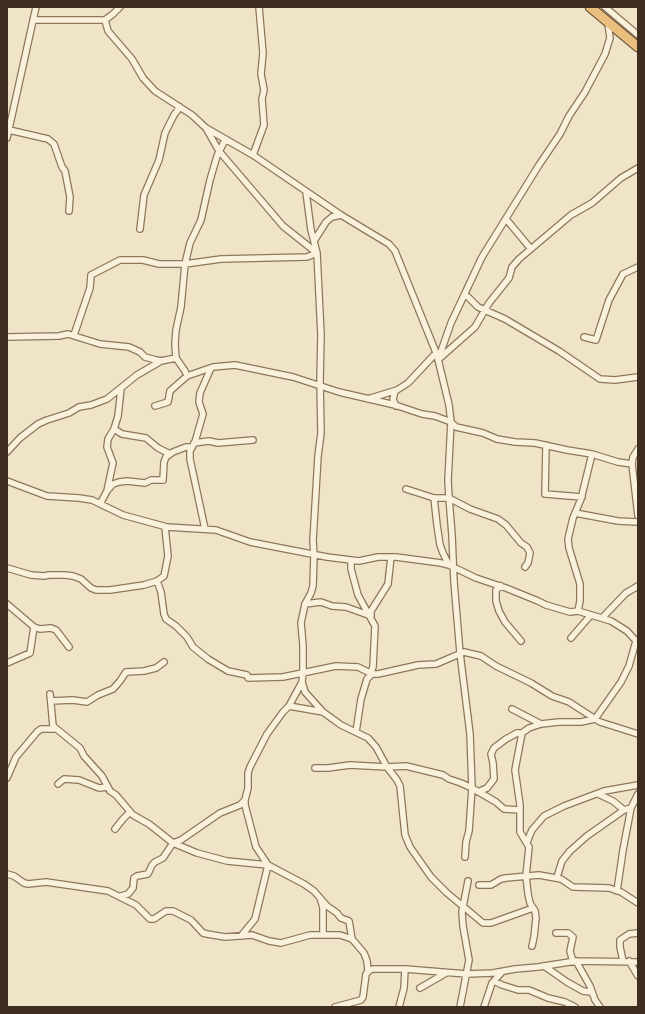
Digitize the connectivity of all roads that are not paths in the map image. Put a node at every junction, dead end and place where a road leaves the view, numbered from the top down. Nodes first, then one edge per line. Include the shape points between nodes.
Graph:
1 (36, 7) edge
2 (120, 7) edge
3 (259, 7) edge
4 (605, 7) edge
5 (595, 8) edge
6 (33, 20) junction
7 (105, 20) junction
8 (607, 21) junction
9 (638, 35) edge
10 (638, 47) edge
11 (180, 107) junction
12 (206, 128) junction
13 (9, 130) junction
14 (7, 138) edge
15 (225, 140) junction
16 (219, 151) junction
17 (253, 155) junction
18 (638, 168) edge
19 (306, 192) junction
20 (69, 211) dead end
21 (341, 215) junction
22 (506, 219) junction
23 (140, 229) dead end
24 (314, 241) junction
25 (531, 249) junction
26 (317, 253) junction
27 (185, 264) junction
28 (638, 267) edge
29 (465, 294) junction
30 (484, 310) junction
31 (74, 336) junction
32 (584, 336) dead end
33 (7, 337) edge
34 (436, 353) junction
35 (176, 358) junction
36 (438, 360) junction
37 (161, 361) junction
38 (211, 368) junction
39 (187, 376) junction
40 (638, 377) edge
41 (320, 386) junction
42 (121, 389) junction
43 (395, 391) junction
44 (367, 399) junction
45 (155, 406) dead end
46 (396, 406) junction
47 (451, 422) junction
48 (114, 429) junction
49 (253, 440) dead end
50 (193, 445) junction
51 (546, 445) junction
52 (638, 449) edge
53 (7, 452) edge
54 (170, 454) junction
55 (592, 454) junction
56 (632, 464) junction
57 (7, 481) edge
58 (406, 488) dead end
59 (107, 491) junction
60 (582, 497) junction
61 (434, 498) junction
62 (449, 498) junction
63 (100, 504) junction
64 (575, 513) junction
65 (638, 516) edge
66 (638, 522) edge
67 (166, 527) junction
68 (205, 529) junction
69 (314, 554) junction
70 (391, 557) junction
71 (351, 560) junction
72 (452, 566) junction
73 (525, 567) dead end
74 (7, 568) edge
75 (157, 581) junction
76 (501, 586) junction
77 (638, 586) edge
78 (7, 604) edge
79 (305, 604) junction
80 (578, 611) junction
81 (371, 616) junction
82 (590, 616) junction
83 (602, 618) junction
84 (34, 627) junction
85 (571, 638) dead end
86 (520, 641) dead end
87 (637, 642) edge
88 (70, 647) dead end
89 (460, 653) junction
90 (164, 662) dead end
91 (7, 663) edge
92 (303, 673) junction
93 (371, 673) junction
94 (302, 682) junction
95 (290, 706) junction
96 (512, 710) dead end
97 (323, 712) junction
98 (595, 719) junction
99 (541, 724) junction
100 (55, 729) junction
101 (356, 732) junction
102 (522, 733) junction
103 (638, 734) edge
104 (387, 766) junction
105 (315, 768) dead end
106 (7, 778) edge
107 (58, 784) dead end
108 (638, 785) edge
109 (108, 787) junction
110 (472, 788) junction
111 (478, 792) junction
112 (598, 794) junction
113 (638, 794) edge
114 (245, 800) junction
115 (631, 808) junction
116 (520, 810) junction
117 (624, 810) junction
118 (130, 812) junction
119 (115, 829) dead end
120 (173, 843) junction
121 (527, 843) junction
122 (466, 857) dead end
123 (268, 865) junction
124 (7, 869) edge
125 (7, 874) edge
126 (14, 876) junction
127 (526, 876) junction
128 (557, 877) junction
129 (468, 881) dead end
130 (479, 885) dead end
131 (617, 891) junction
132 (120, 896) junction
133 (321, 900) junction
134 (638, 903) edge
135 (462, 907) junction
136 (533, 908) junction
137 (556, 933) dead end
138 (638, 933) edge
139 (322, 934) junction
140 (241, 936) junction
141 (352, 939) junction
142 (532, 946) dead end
143 (626, 961) junction
144 (574, 962) junction
145 (638, 962) edge
146 (544, 966) junction
147 (405, 969) junction
148 (368, 971) junction
149 (502, 972) junction
150 (446, 973) junction
151 (467, 974) junction
152 (638, 976) edge
153 (494, 981) junction
154 (420, 988) dead end
155 (591, 992) junction
156 (335, 1007) edge
157 (399, 1007) edge
158 (460, 1007) edge
159 (484, 1007) edge
160 (575, 1007) edge
161 (600, 1007) edge

1 - 6 street
2 - 7 street
3 - 17 street via 263,53 261,74 264,90 264,125
4 - 9 street
5 - 8 highway
6 - 7 street
6 - 13 street
7 - 11 street via 108,31 132,59 143,78 156,91
8 - 10 highway
8 - 22 street via 610,38 605,54 560,134
11 - 12 street
11 - 23 street via 165,133 144,196
12 - 15 street
12 - 16 street
13 - 14 street
13 - 20 street via 48,139 54,144 65,171 70,197
15 - 16 street
15 - 17 street
16 - 26 street via 283,226
16 - 27 street via 201,220 190,243
17 - 19 street
18 - 25 street via 621,178 592,203 571,215
19 - 21 street
19 - 24 street
21 - 24 street via 326,222
21 - 34 street via 392,247
22 - 25 street
22 - 29 street via 482,257
24 - 26 street
25 - 30 street via 515,263 509,278
26 - 27 street via 307,257 221,259
26 - 41 street via 321,335
27 - 31 street via 120,260 91,275 90,288
27 - 35 street via 175,336
28 - 32 street via 623,274 609,300 596,340
29 - 30 street
29 - 36 street
30 - 36 street via 469,333
30 - 40 street via 505,319 559,351 600,379
31 - 33 street via 68,334
31 - 37 street via 100,344 129,347 146,357
34 - 36 street
34 - 43 street via 408,383
35 - 37 street
35 - 39 street
36 - 47 street
37 - 42 street via 137,375
38 - 39 street
38 - 41 street via 235,365 293,377
38 - 50 street via 200,393 199,402 203,414
39 - 45 street via 170,391 168,402
41 - 44 street
41 - 69 street via 321,433
42 - 48 street
42 - 53 street via 107,399 79,407 38,424
43 - 44 street
43 - 46 street via 393,399
44 - 46 street
46 - 47 street
47 - 51 street via 456,427 484,433 497,439
47 - 62 street
48 - 54 street via 122,434 146,438
48 - 59 street via 107,446 113,463
49 - 50 street via 218,443 209,441
50 - 54 street
50 - 68 street via 190,459
51 - 55 street
51 - 60 street via 545,494
52 - 56 street
54 - 59 street via 164,462 163,480 145,483 119,482
55 - 56 street
55 - 60 street
56 - 65 street
57 - 63 street via 47,496 79,498
58 - 61 street
59 - 63 street
60 - 64 street
61 - 62 street
61 - 72 street via 440,545
62 - 72 street
62 - 73 street via 506,525 530,553
63 - 67 street via 123,515
64 - 66 street
64 - 80 street via 568,539 580,584
67 - 68 street
67 - 75 street via 168,556 164,576
68 - 69 street via 224,532 250,542
69 - 71 street
69 - 79 street via 313,586
70 - 71 street
70 - 72 street
70 - 81 street via 388,584 371,611
71 - 81 street via 358,595
72 - 76 street via 476,578
72 - 89 street
74 - 75 street via 31,575 73,576 91,588 102,590 134,587
75 - 92 street via 164,618 214,664 228,671 247,675 248,678 271,678
76 - 80 street via 546,605 570,612
76 - 86 street via 496,590 499,611
77 - 83 street via 626,593
78 - 84 street
79 - 81 street via 321,602 332,606 346,606
79 - 92 street via 301,623
80 - 82 street
81 - 93 street via 375,626
82 - 83 street
82 - 85 street
83 - 87 street via 627,631
84 - 88 street via 56,630
84 - 91 street via 30,653
87 - 98 street via 621,682
89 - 93 street via 436,664
89 - 98 street via 481,656 552,696 569,702
89 - 110 street via 470,734
90 - 100 street via 156,668 126,672 113,689 87,702 50,697 52,724
92 - 93 street via 336,666 358,667
92 - 94 street
93 - 101 street via 361,699
94 - 95 street
94 - 97 street via 305,692
95 - 97 street
95 - 114 street via 267,734 250,767
96 - 99 street
97 - 101 street
98 - 99 street
98 - 103 street
99 - 102 street
100 - 106 street via 41,729 37,732 16,757
100 - 109 street via 80,748
101 - 104 street via 368,738
102 - 111 street via 512,735 494,748 491,754 494,779 487,788
102 - 116 street via 515,766
104 - 105 street via 350,765
104 - 110 street via 406,766 443,775
104 - 135 street via 400,786 405,835 410,847 431,877
107 - 109 street via 64,779 79,780 99,788
108 - 112 street
109 - 118 street
110 - 111 street
110 - 122 street
111 - 116 street via 504,809
112 - 117 street
112 - 121 street via 544,816 532,830
113 - 115 street
114 - 120 street
114 - 123 street via 256,847
115 - 117 street
115 - 131 street
116 - 121 street via 520,832
117 - 128 street via 587,836 564,857
118 - 119 street
118 - 120 street
120 - 123 street via 227,861
120 - 132 street via 163,858 152,865 149,873 134,878 133,888 128,894
121 - 127 street
123 - 133 street via 304,884
123 - 140 street via 255,919
124 - 126 street
125 - 126 street
126 - 132 street via 28,884 46,882 99,889
127 - 128 street
127 - 130 street via 501,879 491,885
127 - 136 street
128 - 131 street via 573,887 602,887
129 - 135 street
131 - 134 street
132 - 140 street via 136,905 150,919 170,911 191,920 204,933 225,937
133 - 139 street
133 - 141 street via 341,918 349,921
135 - 136 street via 487,924
135 - 151 street via 469,960
136 - 142 street via 536,924
137 - 144 street via 568,933 573,937 570,951
138 - 143 street via 629,934 620,940
139 - 140 street via 281,943 256,935
139 - 141 street
141 - 148 street via 364,953
143 - 144 street
143 - 145 street
143 - 152 street
144 - 146 street
144 - 155 street via 590,986
146 - 149 street
146 - 155 street via 583,991
147 - 148 street via 384,968
147 - 150 street
147 - 157 street
148 - 156 street via 363,997
149 - 151 street
149 - 153 street
150 - 151 street
150 - 154 street
151 - 158 street
153 - 159 street
153 - 160 street via 518,990 529,990
155 - 161 street

